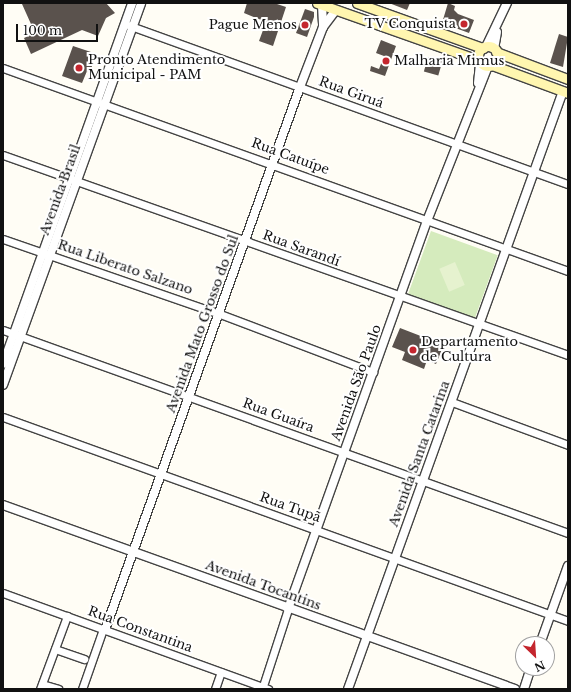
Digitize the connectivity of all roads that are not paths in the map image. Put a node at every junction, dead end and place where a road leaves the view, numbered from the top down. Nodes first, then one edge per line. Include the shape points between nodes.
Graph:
1 (132, 3) edge
2 (141, 3) edge
3 (357, 3) edge
4 (507, 3) edge
5 (320, 4) edge
6 (336, 10) junction
7 (129, 25) junction
8 (323, 27) junction
9 (490, 49) junction
10 (485, 64) junction
11 (3, 68) edge
12 (568, 78) edge
13 (300, 87) junction
14 (566, 92) edge
15 (101, 102) junction
16 (457, 143) junction
17 (3, 155) edge
18 (274, 163) junction
19 (534, 172) junction
20 (73, 180) junction
21 (568, 184) edge
22 (427, 221) junction
23 (3, 239) edge
24 (245, 242) junction
25 (507, 250) junction
26 (47, 254) junction
27 (568, 271) edge
28 (400, 297) junction
29 (220, 314) junction
30 (479, 325) junction
31 (3, 330) edge
32 (18, 335) junction
33 (568, 355) edge
34 (3, 364) edge
35 (373, 372) junction
36 (3, 385) edge
37 (190, 397) junction
38 (452, 402) junction
39 (3, 417) edge
40 (568, 445) edge
41 (344, 453) junction
42 (162, 474) junction
43 (423, 481) junction
44 (3, 505) edge
45 (316, 530) junction
46 (568, 533) edge
47 (135, 552) junction
48 (395, 558) junction
49 (568, 566) edge
50 (3, 593) edge
51 (288, 609) junction
52 (550, 614) junction
53 (67, 616) junction
54 (568, 621) edge
55 (104, 630) junction
56 (366, 636) junction
57 (543, 636) edge
58 (55, 650) junction
59 (84, 659) dead end
60 (221, 672) junction
61 (528, 676) edge
62 (41, 686) edge
63 (265, 688) edge
64 (58, 689) edge
65 (82, 689) edge
66 (215, 689) edge
67 (348, 689) edge
68 (515, 689) edge
69 (524, 689) edge

1 - 7 street, Avenida Brasil
2 - 7 street, Avenida Brasil
3 - 9 main road
4 - 9 street
5 - 6 main road
5 - 8 street
6 - 8 street
6 - 10 main road
7 - 13 street, Rua Giruá
7 - 15 street, Avenida Brasil
8 - 13 street, Avenida Mato Grosso do Sul
9 - 10 main road via 478,54
9 - 10 main road via 497,59
9 - 12 main road
10 - 14 main road
10 - 16 street, Avenida São Paulo
11 - 15 street, Rua Catuípe
13 - 16 street, Rua Giruá
13 - 18 street, Avenida Mato Grosso do Sul
14 - 19 street, Avenida Santa Catarina
15 - 18 street, Rua Catuípe
15 - 20 street, Avenida Brasil
16 - 19 street, Rua Giruá
16 - 22 street, Avenida São Paulo
17 - 20 street, Rua Sarandí
18 - 22 street, Rua Catuípe
18 - 24 street, Avenida Mato Grosso do Sul
19 - 21 street, Rua Giruá
19 - 25 street, Avenida Santa Catarina
20 - 24 street, Rua Sarandí
20 - 26 street, Avenida Brasil
22 - 25 street, Rua Catuípe
22 - 28 street, Avenida São Paulo
23 - 26 street, Rua Liberato Salzano
24 - 28 street, Rua Sarandí
24 - 29 street, Avenida Mato Grosso do Sul
25 - 27 street, Rua Catuípe
25 - 30 street, Avenida Santa Catarina
26 - 29 street, Rua Liberato Salzano
26 - 32 street, Avenida Brasil
28 - 30 street, Rua Sarandí
28 - 35 street, Avenida São Paulo
29 - 35 street, Rua Liberato Salzano
29 - 37 street, Avenida Mato Grosso do Sul
30 - 33 street, Rua Sarandí
30 - 38 street, Avenida Santa Catarina
31 - 32 street, Rua Guaíra
32 - 34 street, Avenida Brasil
32 - 36 street, Avenida Brasil
32 - 37 street, Rua Guaíra
35 - 41 street, Avenida São Paulo
37 - 41 street, Rua Guaíra
37 - 42 street, Avenida Mato Grosso do Sul
38 - 40 street
38 - 43 street, Avenida Santa Catarina
39 - 42 street, Rua Tupã
41 - 43 street, Rua Guaíra
41 - 45 street, Avenida São Paulo
42 - 45 street, Rua Tupã
42 - 47 street, Avenida Mato Grosso do Sul
43 - 46 street, Rua Guaíra
43 - 48 street, Avenida Santa Catarina
44 - 47 street, Avenida Tocantins
45 - 48 street, Rua Tupã
45 - 51 street, Avenida São Paulo
47 - 51 street, Avenida Tocantins
47 - 55 street, Avenida Mato Grosso do Sul
48 - 52 street, Rua Tupã
48 - 56 street, Avenida Santa Catarina
49 - 52 street
50 - 53 street, Rua Constantina
51 - 56 street, Avenida Tocantins
51 - 63 street, Avenida São Paulo
52 - 54 street, Rua Tupã
52 - 57 street
53 - 55 street, Rua Constantina
53 - 58 street
55 - 60 street, Rua Constantina
55 - 65 street
56 - 67 street, Avenida Santa Catarina
56 - 68 street, Avenida Tocantins
58 - 59 street
58 - 62 street
60 - 63 street, Rua Constantina
60 - 66 street
61 - 69 street
62 - 64 street

